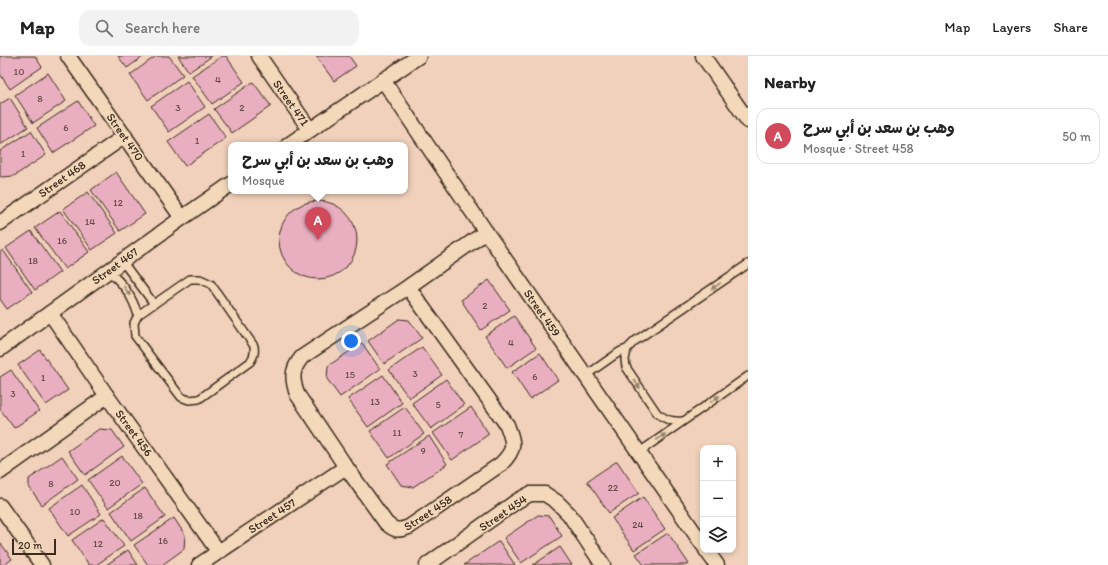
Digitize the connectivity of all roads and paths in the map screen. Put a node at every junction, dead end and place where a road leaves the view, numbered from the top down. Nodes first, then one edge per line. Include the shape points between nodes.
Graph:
1 (68, 56) edge
2 (259, 56) edge
3 (419, 56) edge
4 (703, 56) edge
5 (383, 80) junction
6 (748, 121) edge
7 (310, 130) junction
8 (125, 136) junction
9 (292, 142) edge
10 (228, 186) edge
11 (182, 218) junction
12 (0, 223) edge
13 (486, 232) junction
14 (122, 261) junction
15 (748, 264) edge
16 (108, 271) junction
17 (408, 287) junction
18 (154, 304) junction
19 (50, 313) junction
20 (138, 315) junction
21 (0, 349) edge
22 (627, 349) junction
23 (585, 376) junction
24 (748, 376) edge
25 (107, 396) junction
26 (683, 421) junction
27 (638, 453) junction
28 (346, 467) junction
29 (0, 472) edge
30 (0, 506) edge
31 (700, 541) edge
32 (218, 552) junction
33 (708, 553) edge
34 (42, 565) edge
35 (199, 565) edge
36 (427, 565) edge
37 (603, 565) edge
38 (717, 565) edge

1 - 8 street, Street 470
2 - 7 street, Street 471
3 - 5 street
4 - 6 street
5 - 7 street
5 - 13 street, Street 459
7 - 9 street
8 - 11 street, Street 470
8 - 12 street, Street 468
10 - 11 street, Street 467
11 - 14 street, Street 467
13 - 17 street, Street 458
13 - 23 street, Street 459
14 - 16 street, Street 467
14 - 18 lane
15 -> 22 lane
16 - 19 street, Street 467
16 -> 20 lane via 125,287
17 - 28 street, Street 458 via 302,357 296,364 294,383 297,394
17 - 28 street, Street 458 via 507,425 512,438 512,449 501,464 409,527 400,530 393,529 386,523
18 - 20 lane
18 - 20 lane via 190,279 200,278 211,284 254,346 255,355 250,362 199,399 189,400 181,397 135,336 134,323
19 - 21 street, Street 467
19 - 25 street, Street 456
22 - 23 lane
22 -> 26 lane via 626,367 657,413 663,418 676,422
23 - 27 street, Street 459
26 -> 24 lane
25 - 29 street
25 - 32 street, Street 456
27 -> 26 lane
27 - 31 street, Street 459
28 - 32 street, Street 457
30 - 34 street
32 - 35 street, Street 457
33 - 38 street
36 - 37 street, Street 454 via 530,494 545,494 557,502 569,514

